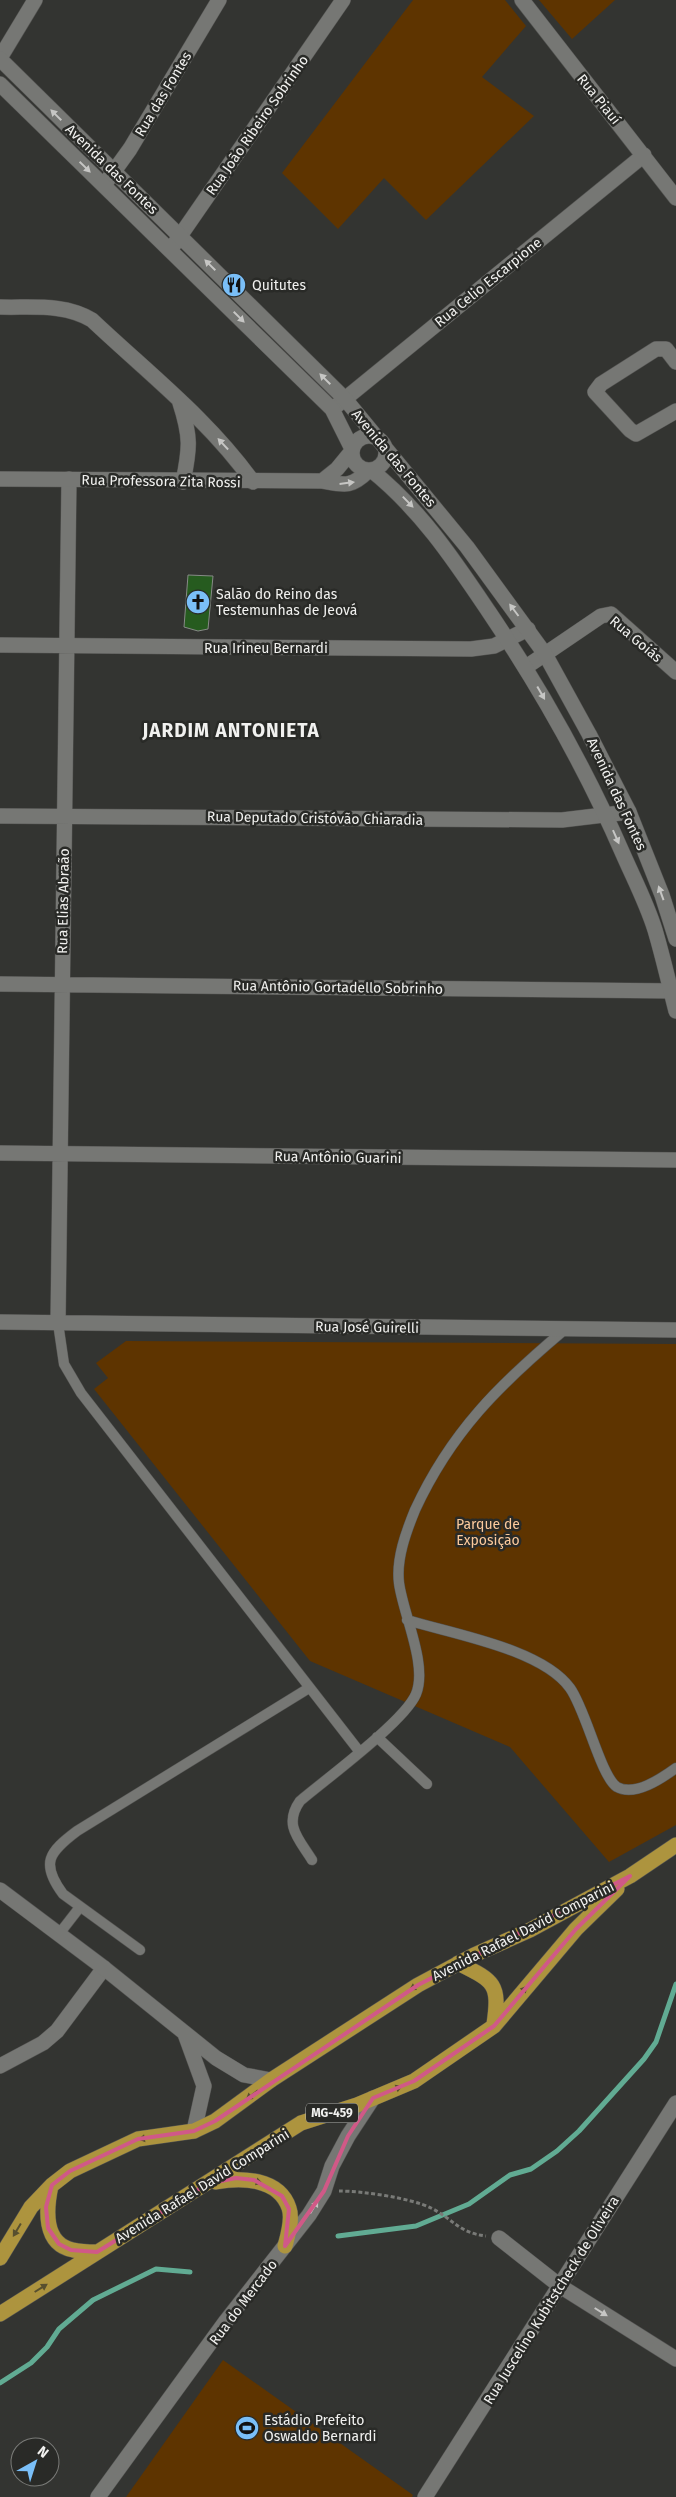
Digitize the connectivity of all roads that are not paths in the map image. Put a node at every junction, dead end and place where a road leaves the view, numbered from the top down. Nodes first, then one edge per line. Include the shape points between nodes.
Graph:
1 (35, 0) edge
2 (219, 0) edge
3 (343, 0) edge
4 (522, 0) edge
5 (0, 58) edge
6 (0, 84) edge
7 (644, 155) junction
8 (114, 172) junction
9 (104, 185) junction
10 (676, 198) edge
11 (180, 235) junction
12 (171, 249) junction
13 (0, 307) edge
14 (676, 362) edge
15 (345, 399) junction
16 (180, 404) junction
17 (332, 410) junction
18 (676, 412) edge
19 (382, 441) junction
20 (351, 450) junction
21 (370, 471) junction
22 (0, 479) edge
23 (69, 479) junction
24 (322, 481) junction
25 (183, 482) junction
26 (253, 482) junction
27 (528, 629) junction
28 (508, 640) junction
29 (0, 645) edge
30 (67, 646) junction
31 (545, 654) junction
32 (526, 667) junction
33 (676, 672) edge
34 (628, 812) junction
35 (606, 815) junction
36 (0, 816) edge
37 (65, 816) junction
38 (676, 939) edge
39 (0, 984) edge
40 (62, 984) junction
41 (673, 991) edge
42 (676, 1011) edge
43 (0, 1153) edge
44 (60, 1154) junction
45 (676, 1160) edge
46 (0, 1322) edge
47 (58, 1322) junction
48 (563, 1330) junction
49 (676, 1330) edge
50 (407, 1620) junction
51 (309, 1688) junction
52 (377, 1736) junction
53 (359, 1751) junction
54 (676, 1768) edge
55 (427, 1784) dead end
56 (676, 1845) edge
57 (312, 1860) dead end
58 (630, 1876) junction
59 (0, 1890) edge
60 (80, 1907) junction
61 (59, 1934) junction
62 (140, 1950) dead end
63 (458, 1964) junction
64 (104, 1968) junction
65 (494, 2026) junction
66 (185, 2032) junction
67 (0, 2066) edge
68 (271, 2080) junction
69 (373, 2098) junction
70 (676, 2103) edge
71 (194, 2131) junction
72 (207, 2184) junction
73 (52, 2185) junction
74 (499, 2238) road end
75 (285, 2246) junction
76 (97, 2252) junction
77 (0, 2258) edge
78 (560, 2286) junction
79 (0, 2314) edge
80 (676, 2359) edge
81 (98, 2497) edge
82 (425, 2497) edge

1 - 5 street
2 - 8 street, Rua das Fontes
3 - 11 street, Rua João Ribeiro Sobrinho
4 - 7 street, Rua Piauí
8 -> 5 street, Avenida das Fontes
6 -> 9 street, Avenida das Fontes
7 - 10 street, Rua Piauí
7 - 15 street, Rua Celio Escarpione
8 - 9 street, Rua das Fontes
8 - 11 street, Avenida das Fontes
9 - 12 street, Avenida das Fontes
11 - 12 street, Rua João Ribeiro Sobrinho
15 -> 11 street, Avenida das Fontes
12 -> 17 street, Avenida das Fontes
13 - 16 street via 59,308 83,314
14 - 18 street via 666,349 656,349 601,384 595,392 636,434
15 - 17 street, Rua Celio Escarpione
15 - 19 street, Avenida das Fontes
16 - 25 street via 190,446
26 -> 16 street via 234,456
17 - 20 street, Avenida das Fontes
19 - 20 street via 373,436 363,436
19 - 21 street via 386,449 384,461 379,468
27 -> 19 street, Avenida das Fontes
20 - 21 street via 356,465
20 - 24 street via 337,469
24 -> 21 street, Rua Professora Zita Rossi via 349,485
21 -> 28 street, Avenida das Fontes via 415,510 464,573
22 - 23 street, Rua Professora Zita Rossi
23 - 25 street, Rua Professora Zita Rossi
23 - 30 street, Rua Elias Abraão
24 - 26 street, Rua Professora Zita Rossi
25 - 26 street, Rua Professora Zita Rossi
27 - 28 street, Rua Irineu Bernardi
27 - 31 street, Avenida das Fontes
28 - 30 street, Rua Irineu Bernardi via 494,646 471,649
28 - 32 street, Avenida das Fontes
29 - 30 street, Rua Irineu Bernardi
30 - 37 street, Rua Elias Abraão
31 - 32 street
31 - 33 street, Rua Goiás via 600,616 611,614
31 - 34 street, Avenida das Fontes via 590,734
32 -> 35 street, Avenida das Fontes via 570,742
34 - 35 street, Rua Deputado Cristóvão Chiaradia
38 -> 34 street, Avenida das Fontes
35 - 37 street, Rua Deputado Cristóvão Chiaradia via 562,820
35 -> 41 street, Avenida das Fontes via 655,930
36 - 37 street, Rua Deputado Cristóvão Chiaradia
37 - 40 street, Rua Elias Abraão
39 - 40 street, Rua Antônio Gortadello Sobrinho
40 - 41 street, Rua Antônio Gortadello Sobrinho
40 - 44 street, Rua Elias Abraão
41 - 42 street, Avenida das Fontes
43 - 44 street, Rua Antônio Guarini
44 - 45 street, Rua Antônio Guarini
44 - 47 street, Rua Elias Abraão
46 - 47 street, Rua José Guirelli
47 - 48 street, Rua José Guirelli
47 - 51 lane via 64,1364 81,1393
48 - 49 street, Rua José Guirelli
48 - 50 lane via 514,1372 478,1410 428,1483 410,1521 400,1555 398,1580
50 - 52 lane via 420,1669 417,1692 404,1713
50 - 54 lane via 522,1655 556,1672 584,1712 607,1777 617,1786 627,1790 639,1788
51 - 53 lane
51 - 60 lane via 77,1831 58,1846 50,1857 53,1882
52 - 53 lane
52 - 55 lane
53 - 57 lane via 300,1801 293,1811 294,1831
56 - 58 main road, Avenida Rafael David Comparini / MG-459
58 - 63 main road, Avenida Rafael David Comparini / MG-459 via 530,1930
65 -> 58 main road, Avenida Rafael David Comparini / MG-459 via 576,1929
59 - 61 street
60 - 61 lane
60 - 62 lane
61 - 64 street
63 - 65 main road via 491,1983 498,1998
63 -> 68 main road, Avenida Rafael David Comparini / MG-459 via 418,1985
64 - 66 street
64 - 67 street via 57,2031 43,2043
69 -> 65 main road, Avenida Rafael David Comparini / MG-459 via 414,2081
66 - 68 street via 216,2058 238,2071
66 - 71 street via 204,2086
68 -> 71 main road, Avenida Rafael David Comparini / MG-459 via 240,2105
69 - 72 main road, Avenida Rafael David Comparini / MG-459 via 301,2123
75 -> 69 street, Rua do Mercado via 324,2191 332,2166
70 - 78 street, Rua Juscelino Kubitstcheck de Oliveira
71 -> 73 main road, Avenida Rafael David Comparini / MG-459 via 138,2139 70,2171
72 -> 75 main road via 236,2178 254,2180 282,2196 289,2209 290,2226
72 - 76 main road, Avenida Rafael David Comparini / MG-459
73 - 76 main road via 46,2207 48,2228 59,2244 71,2250
73 -> 77 main road, Avenida Rafael David Comparini / MG-459 via 31,2207
74 - 78 street
75 - 81 street, Rua do Mercado via 226,2321
79 -> 76 main road, Avenida Rafael David Comparini / MG-459
78 -> 80 street
78 - 82 street, Rua Juscelino Kubitstcheck de Oliveira

